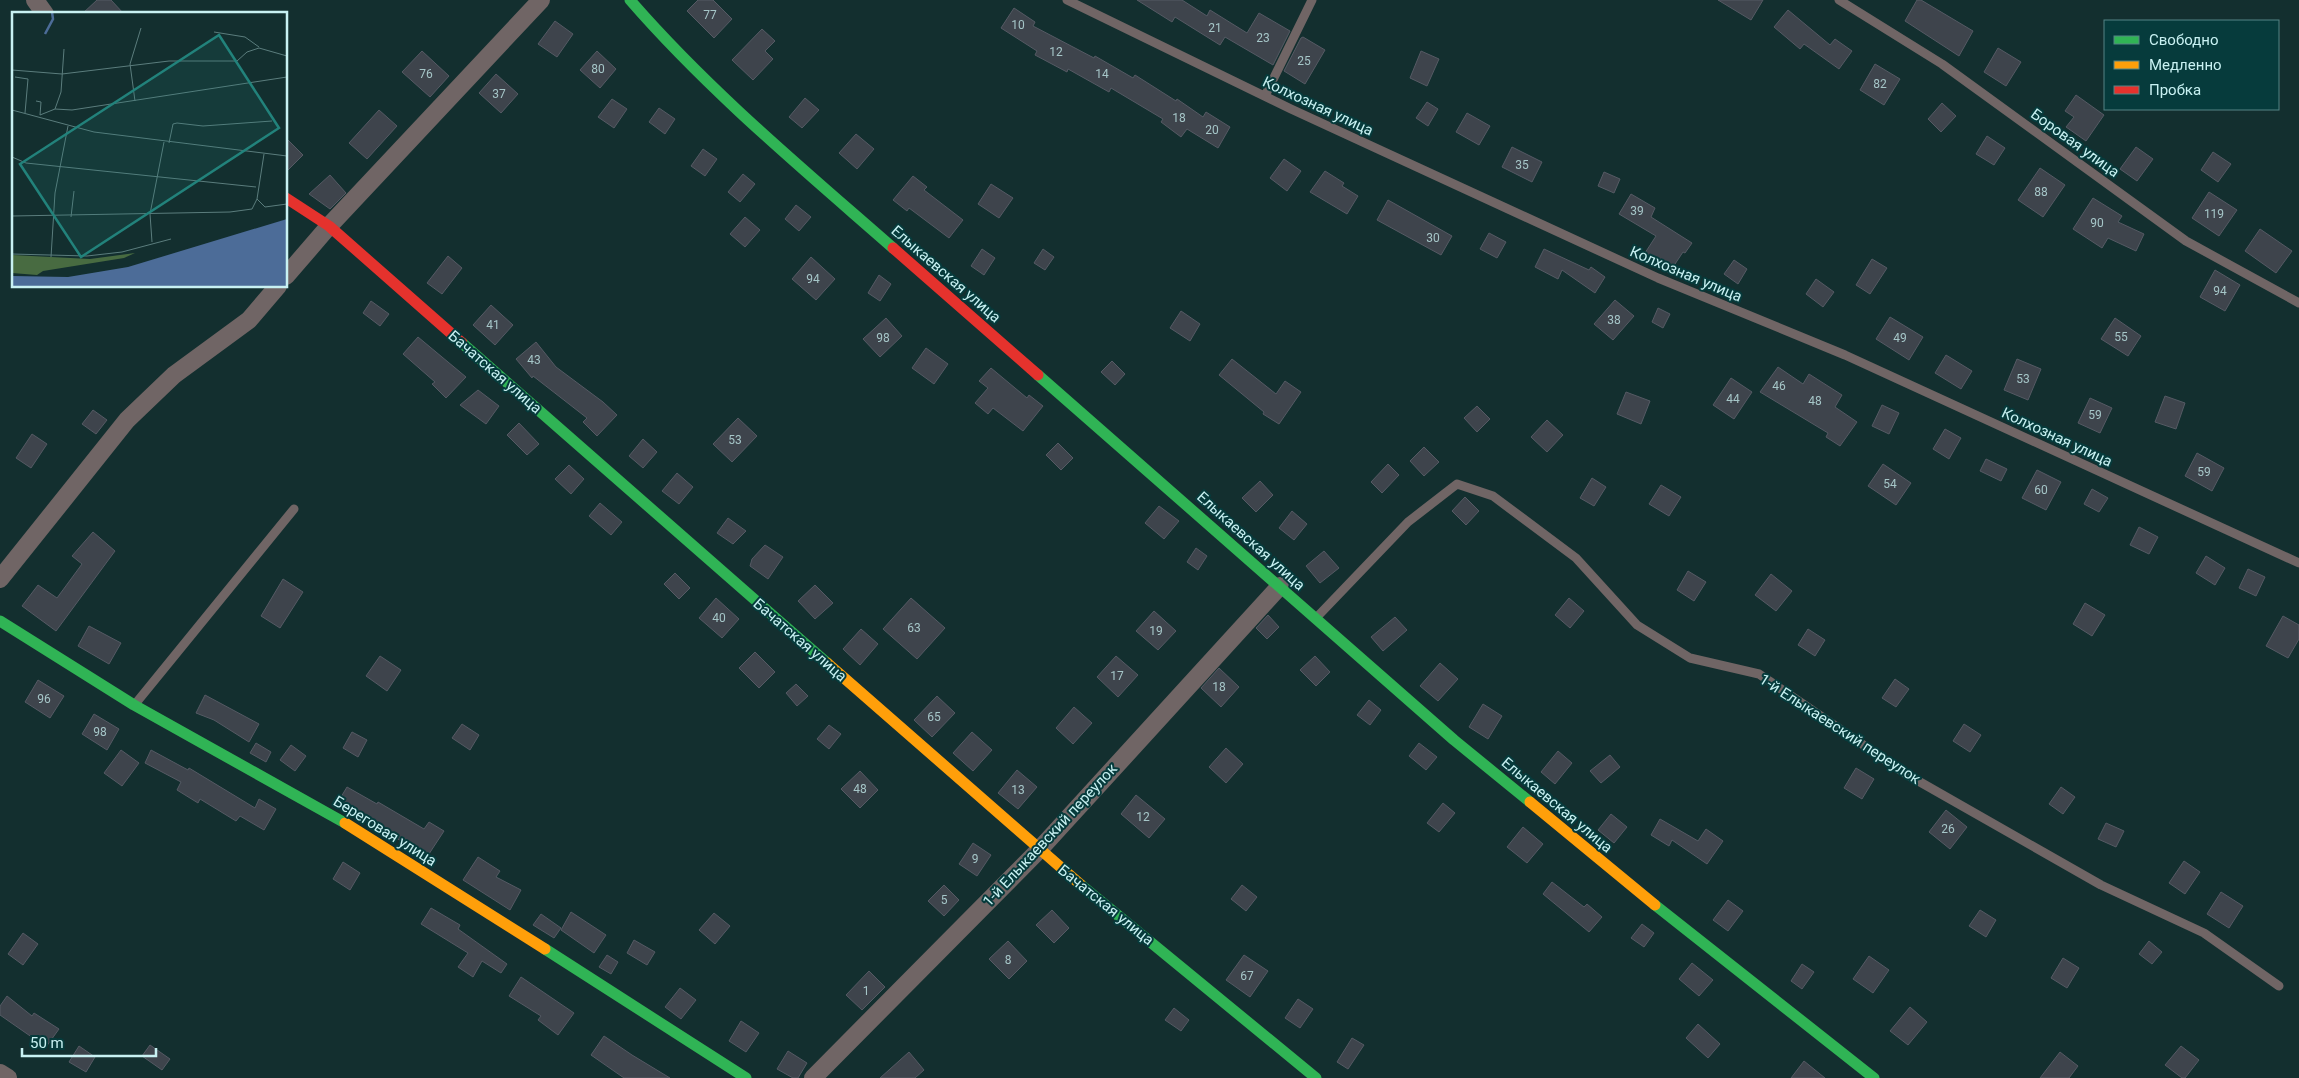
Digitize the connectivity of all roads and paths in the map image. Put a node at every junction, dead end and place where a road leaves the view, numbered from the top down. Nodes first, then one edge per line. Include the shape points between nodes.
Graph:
1 (35, 0) edge
2 (542, 0) edge
3 (630, 0) edge
4 (1067, 0) edge
5 (1312, 0) edge
6 (1839, 0) edge
7 (44, 12) edge
8 (1265, 96) junction
9 (288, 199) edge
10 (329, 226) junction
11 (288, 274) edge
12 (276, 288) edge
13 (2299, 303) edge
14 (294, 509) dead end
15 (2299, 564) edge
16 (0, 579) edge
17 (1280, 586) junction
18 (1316, 619) junction
19 (0, 621) edge
20 (134, 705) junction
21 (1039, 850) junction
22 (2279, 986) dead end
23 (0, 1073) edge
24 (8, 1078) edge
25 (746, 1078) edge
26 (813, 1078) edge
27 (1316, 1078) edge
28 (1874, 1078) edge

1 - 7 street
2 - 10 street
3 - 17 street, Елыкаевская улица via 770,140
4 - 8 lane, Колхозная улица
5 - 8 lane
6 - 13 lane, Боровая улица via 1942,64 2186,241
8 - 15 lane, Колхозная улица via 1658,278 1845,355
9 - 10 street, Бачатская улица
10 - 11 street
10 - 21 street, Бачатская улица
12 - 16 street via 249,320 174,375 127,420
14 - 20 lane
17 - 18 street, Елыкаевская улица
17 - 21 street, 1-й Елыкаевский переулок
18 - 22 lane, 1-й Елыкаевский переулок via 1408,522 1457,484 1493,496 1576,558 1637,625 1690,658 1759,674 1906,774 2101,885 2204,934
18 - 28 street, Елыкаевская улица via 1454,740 1642,895
19 - 20 street, Береговая улица
20 - 25 street, Береговая улица via 355,828
21 - 26 street, 1-й Елыкаевский переулок
21 - 27 street, Бачатская улица
23 - 24 street

